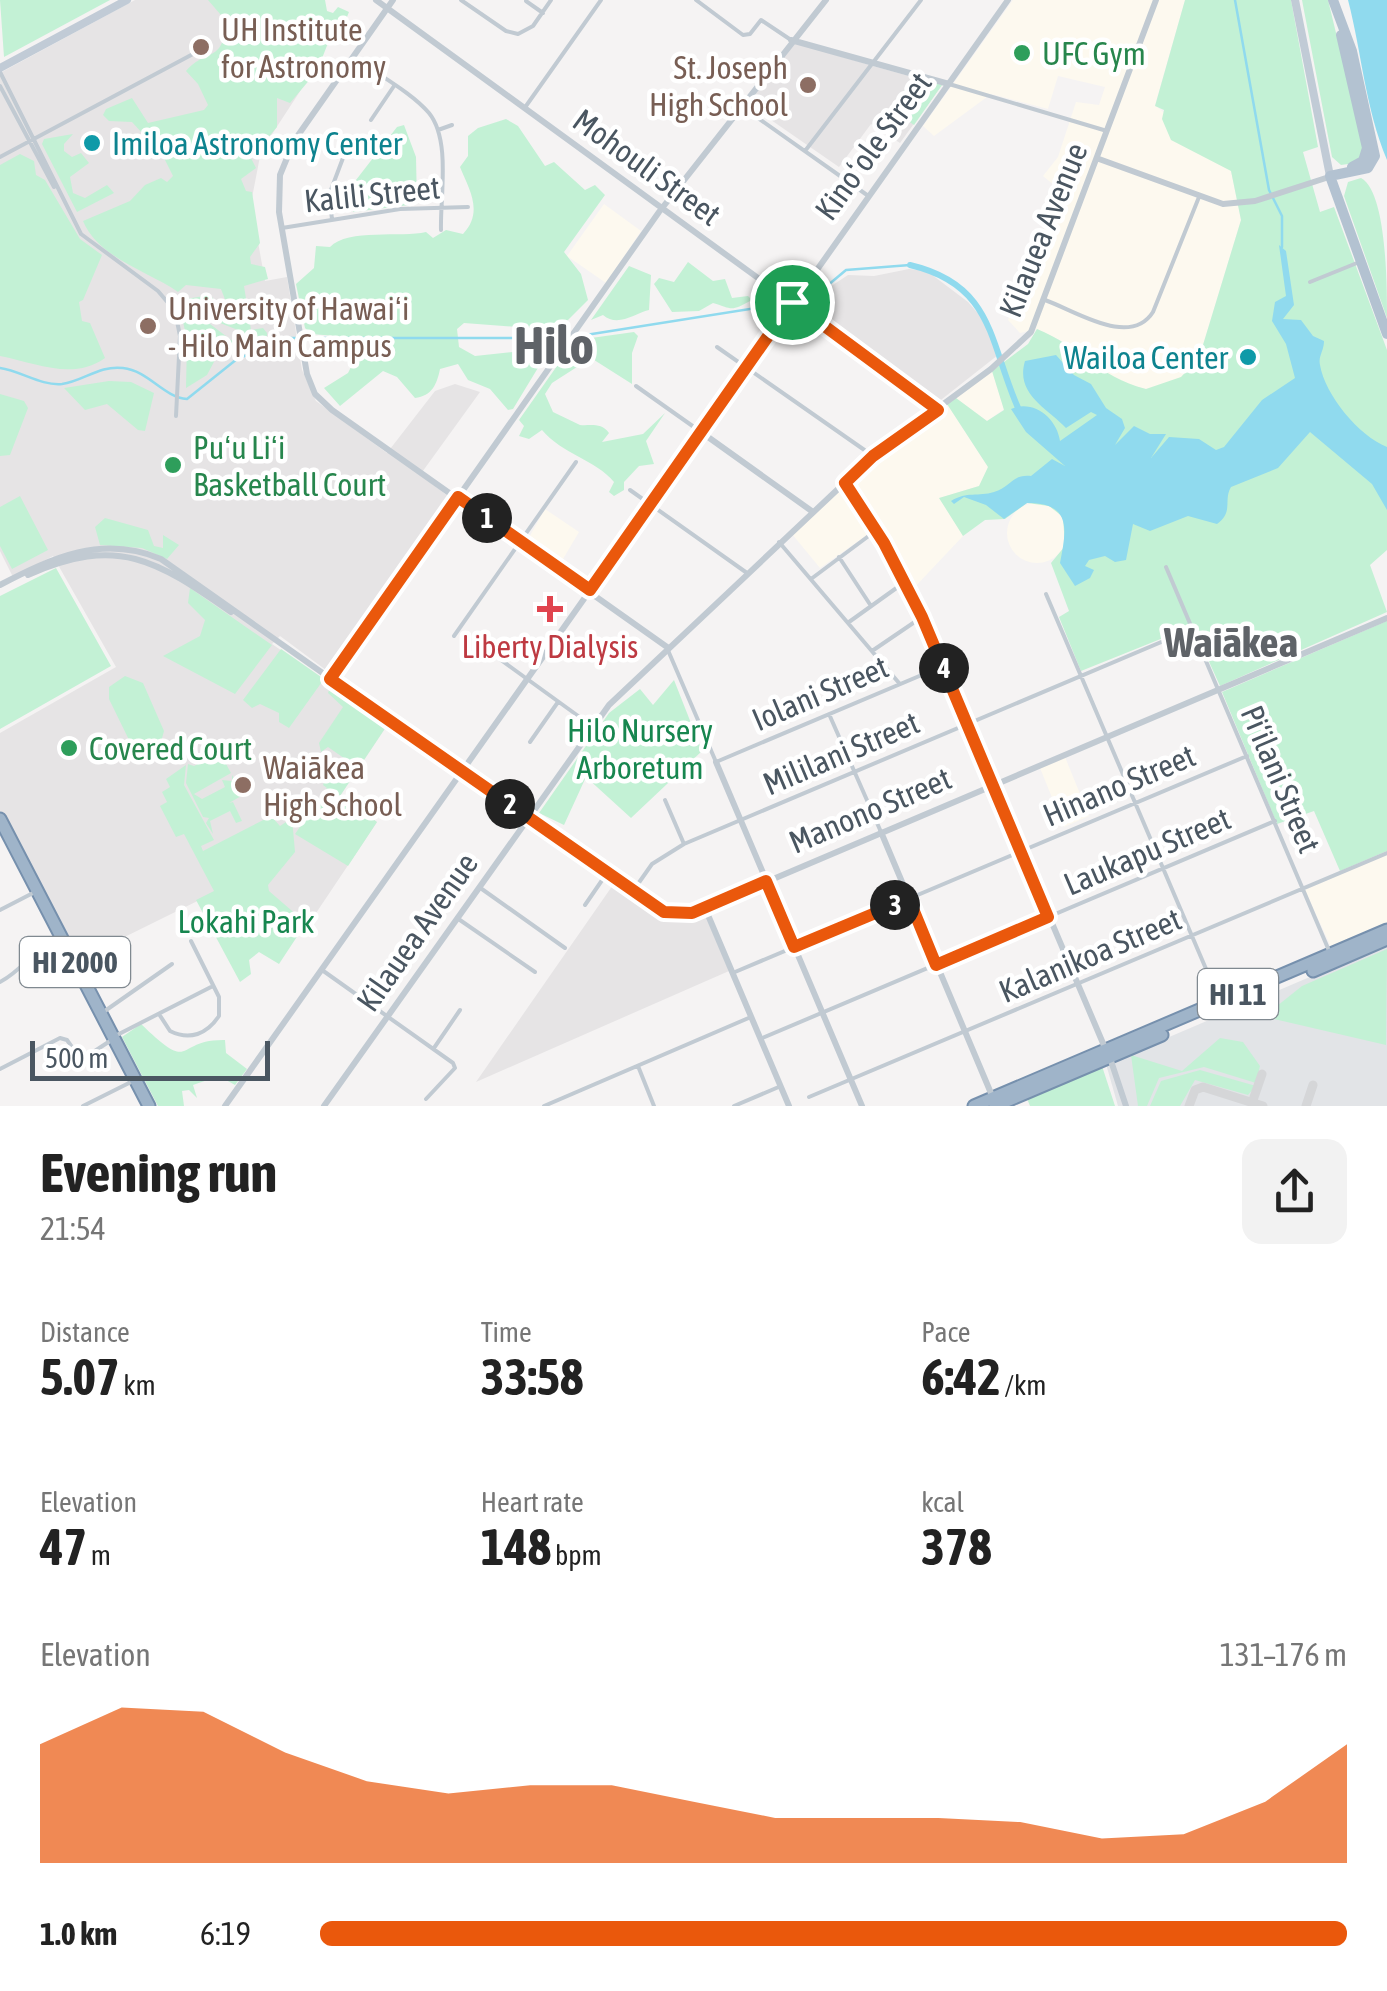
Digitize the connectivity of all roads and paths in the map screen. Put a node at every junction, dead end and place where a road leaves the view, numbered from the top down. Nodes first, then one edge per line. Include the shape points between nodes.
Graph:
1 (127, 0) edge
2 (376, 0) edge
3 (393, 0) edge
4 (461, 0) edge
5 (552, 0) edge
6 (601, 0) edge
7 (696, 0) edge
8 (826, 0) edge
9 (921, 0) edge
10 (1008, 0) edge
11 (1156, 0) edge
12 (1295, 0) edge
13 (1333, 0) edge
14 (526, 1) edge
15 (387, 8) junction
16 (543, 13) junction
17 (792, 40) junction
18 (194, 54) dead end
19 (353, 56) junction
20 (873, 64) junction
21 (0, 70) edge
22 (948, 84) junction
23 (0, 86) edge
24 (394, 86) junction
25 (741, 106) junction
26 (524, 108) junction
27 (371, 120) dead end
28 (452, 125) dead end
29 (438, 130) junction
30 (1109, 131) junction
31 (31, 140) junction
32 (805, 152) junction
33 (0, 157) edge
34 (342, 158) dead end
35 (1099, 159) junction
36 (1351, 172) junction
37 (1330, 176) junction
38 (867, 196) junction
39 (1199, 197) junction
40 (1338, 197) junction
41 (440, 207) junction
42 (468, 208) dead end
43 (662, 208) junction
44 (332, 219) junction
45 (282, 228) junction
46 (441, 230) dead end
47 (1361, 262) junction
48 (1310, 282) dead end
49 (1045, 300) junction
50 (792, 302) junction
51 (1387, 334) edge
52 (717, 347) dead end
53 (746, 368) junction
54 (636, 386) dead end
55 (938, 410) junction
56 (176, 416) dead end
57 (701, 432) junction
58 (873, 456) junction
59 (576, 462) dead end
60 (845, 483) junction
61 (630, 490) dead end
62 (458, 497) junction
63 (650, 504) junction
64 (813, 512) junction
65 (876, 530) junction
66 (521, 542) junction
67 (779, 542) junction
68 (839, 557) junction
69 (1166, 567) dead end
70 (747, 573) junction
71 (811, 579) junction
72 (904, 582) junction
73 (0, 587) edge
74 (590, 590) junction
75 (1046, 594) dead end
76 (871, 606) junction
77 (922, 617) junction
78 (1387, 618) edge
79 (849, 622) junction
80 (1192, 628) junction
81 (454, 636) dead end
82 (667, 647) junction
83 (872, 651) junction
84 (494, 655) dead end
85 (943, 666) junction
86 (1081, 676) junction
87 (529, 678) junction
88 (330, 679) junction
89 (900, 683) junction
90 (1218, 689) junction
91 (558, 702) junction
92 (829, 714) junction
93 (967, 724) junction
94 (592, 726) junction
95 (1107, 736) junction
96 (530, 742) dead end
97 (1246, 756) junction
98 (716, 762) junction
99 (462, 771) junction
100 (854, 772) junction
101 (992, 785) junction
102 (665, 800) dead end
103 (1136, 802) junction
104 (528, 816) junction
105 (0, 820) edge
106 (741, 820) junction
107 (1275, 821) junction
108 (881, 832) junction
109 (684, 844) junction
110 (1020, 852) junction
111 (1387, 853) edge
112 (1164, 868) junction
113 (607, 872) junction
114 (766, 881) junction
115 (479, 888) junction
116 (1302, 889) junction
117 (38, 891) junction
118 (633, 891) junction
119 (909, 899) junction
120 (585, 905) dead end
121 (705, 908) junction
122 (0, 910) edge
123 (1048, 917) junction
124 (457, 918) junction
125 (1387, 930) edge
126 (60, 935) junction
127 (1191, 937) junction
128 (1387, 940) edge
129 (191, 942) dead end
130 (794, 947) junction
131 (565, 948) dead end
132 (1327, 960) junction
133 (172, 964) dead end
134 (936, 965) junction
135 (322, 970) junction
136 (535, 972) dead end
137 (732, 974) junction
138 (0, 982) edge
139 (1077, 985) junction
140 (213, 986) junction
141 (1220, 1002) junction
142 (460, 1010) dead end
143 (101, 1014) junction
144 (159, 1014) junction
145 (823, 1014) junction
146 (388, 1016) junction
147 (751, 1017) junction
148 (965, 1032) junction
149 (114, 1038) junction
150 (760, 1038) junction
151 (433, 1048) junction
152 (1108, 1054) junction
153 (638, 1066) junction
154 (0, 1069) edge
155 (850, 1079) junction
156 (135, 1080) junction
157 (781, 1086) junction
158 (809, 1097) dead end
159 (426, 1099) dead end
160 (995, 1104) edge
161 (83, 1106) edge
162 (149, 1106) edge
163 (226, 1106) edge
164 (324, 1106) edge
165 (544, 1106) edge
166 (654, 1106) edge
167 (734, 1106) edge
168 (789, 1106) edge
169 (862, 1106) edge
170 (974, 1106) edge
171 (1126, 1106) edge

1 - 21 main road
2 - 15 street, Mohouli Street
3 - 15 street
4 - 16 street via 514,34 530,30
5 - 16 street
6 - 26 street
7 - 17 street via 742,35 761,20
8 - 17 street
9 - 20 street
10 - 22 street, Kinoʻole Street
11 - 30 street, Kilauea Avenue
12 - 37 main road
13 - 36 main road via 1376,156 1369,167
13 - 37 main road via 1367,151 1362,163
14 - 16 street
15 - 19 street
15 - 26 street, Mohouli Street
17 - 20 street
17 - 25 street
18 - 31 street
19 - 24 street
19 - 45 street via 286,158
20 - 22 street
20 - 32 street
21 - 31 street
22 - 30 street
22 - 38 street, Kinoʻole Street
23 - 31 street
24 - 27 street
24 - 29 street via 423,107
25 - 32 street
25 - 43 street
26 - 43 street, Mohouli Street
28 - 29 street
29 - 41 street
30 - 35 street, Kilauea Avenue
31 - 33 street
31 - 56 street via 85,239 174,309 180,336
32 - 38 street
34 - 44 street via 329,195
35 - 39 street
35 - 49 street, Kilauea Avenue
36 - 37 main road
36 - 40 main road
37 - 39 street via 1265,198 1227,204
37 - 40 main road
38 - 50 street, Kinoʻole Street
39 - 49 street via 1143,324 1122,329
40 - 47 main road
41 - 42 street, Kalili Street
41 - 44 street, Kalili Street
41 - 46 street
43 - 50 street, Mohouli Street
43 - 62 street
44 - 45 street, Kalili Street
45 - 62 street via 310,382 323,403
47 - 48 street
47 - 51 main road
49 - 55 street, Kilauea Avenue via 1016,348
50 - 53 street, Kinoʻole Street
50 - 55 street, Mohouli Street
52 - 53 street
53 - 57 street, Kinoʻole Street
53 - 58 street
54 - 57 street
55 - 58 street, Kilauea Avenue
57 - 63 street, Kinoʻole Street
57 - 64 street
58 - 60 street, Kilauea Avenue
59 - 66 street
60 - 64 street, Kilauea Avenue
60 - 65 street
61 - 63 street
62 - 66 street
62 - 88 street
63 - 70 street
63 - 74 street, Kinoʻole Street
64 - 67 street, Kilauea Avenue
65 - 68 street
65 - 72 street
66 - 74 street
66 - 81 street
67 - 70 street, Kilauea Avenue
67 - 71 street
68 - 71 street
68 - 76 street
69 - 80 street, Pi‘ilani Street
70 - 82 street, Kilauea Avenue
71 - 79 street
72 - 76 street
72 - 77 street
73 - 88 street via 68,559 136,556 170,570
74 - 82 street
74 - 87 street, Kinoʻole Street
75 - 86 street
76 - 79 street
77 - 83 street
77 - 85 street
78 - 90 street, Manono Street
79 - 83 street
80 - 86 street, Mililani Street
80 - 90 street, Pi‘ilani Street
82 - 94 street, Kilauea Avenue
82 - 98 street
83 - 89 street
84 - 87 street
85 - 89 street, Iolani Street
85 - 93 street
86 - 93 street, Mililani Street
86 - 95 street
87 - 91 street
87 - 99 street, Kinoʻole Street
88 - 99 street
89 - 92 street, Iolani Street
90 - 95 street, Manono Street
90 - 97 street, Pi‘ilani Street
91 - 94 street
91 - 96 street
92 - 98 street, Iolani Street
92 - 100 street
93 - 100 street, Mililani Street
93 - 101 street
94 - 104 street, Kilauea Avenue
95 - 101 street, Manono Street
95 - 103 street
97 - 103 street, Hinano Street
97 - 107 street, Pi‘ilani Street
98 - 106 street
99 - 104 street
99 - 135 street, Kinoʻole Street
100 - 106 street, Mililani Street
100 - 108 street
101 - 108 street, Manono Street
101 - 110 street
102 - 109 street
103 - 110 street, Hinano Street
103 - 112 street
104 - 113 street
104 - 115 street, Kilauea Avenue
105 - 117 highway, HI 2000
106 - 109 street, Mililani Street
106 - 114 street
107 - 112 street, Laukapu Street
107 - 116 street, Pi‘ilani Street
108 - 114 street, Manono Street
108 - 119 street
109 - 118 street, Mililani Street via 652,864
110 - 119 street, Hinano Street
110 - 123 street
111 - 116 street, Kalanikoa Street
112 - 123 street, Laukapu Street
112 - 127 street
113 - 118 street
113 - 120 street
114 - 121 street, Manono Street
114 - 130 street
115 - 124 street, Kilauea Avenue
115 - 131 street
116 - 127 street, Kalanikoa Street
116 - 132 street, Pi‘ilani Street
117 - 122 street
117 - 126 highway, HI 2000
118 - 121 street via 672,915
119 - 130 street, Hinano Street
119 - 134 street
121 - 137 street
123 - 134 street, Laukapu Street
123 - 139 street
124 - 136 street
124 - 146 street, Kilauea Avenue
125 - 132 highway, HI 11
126 - 138 street
126 - 143 highway, HI 2000
127 - 139 street, Kalanikoa Street
127 - 141 street
128 - 132 highway, HI 11
129 - 140 street
130 - 137 street, Hinano Street
130 - 145 street
132 - 141 highway, HI 11
132 - 152 highway, HI 11
133 - 143 street
134 - 145 street, Laukapu Street
134 - 148 street
135 - 146 street
135 - 163 street, Kinoʻole Street
137 - 147 street
139 - 148 street, Kalanikoa Street
139 - 152 street
140 - 144 street
140 - 144 street via 221,1010 203,1032 174,1034
141 - 152 highway, HI 11
142 - 151 street
143 - 149 highway, HI 2000
144 - 149 street
145 - 150 street, Laukapu Street
145 - 155 street
146 - 151 street
146 - 164 street, Kilauea Avenue
147 - 150 street
147 - 153 street
148 - 155 street, Kalanikoa Street
148 - 160 street
149 - 154 street via 81,1060 60,1038
149 - 156 highway, HI 2000
150 - 157 street
151 - 159 street via 454,1068
152 - 160 highway, HI 11
152 - 171 street
153 - 165 street
153 - 166 street
155 - 158 street, Kalanikoa Street
155 - 169 street
156 - 161 street
156 - 162 highway, HI 2000
157 - 167 street
157 - 168 street
160 - 170 highway, HI 11

